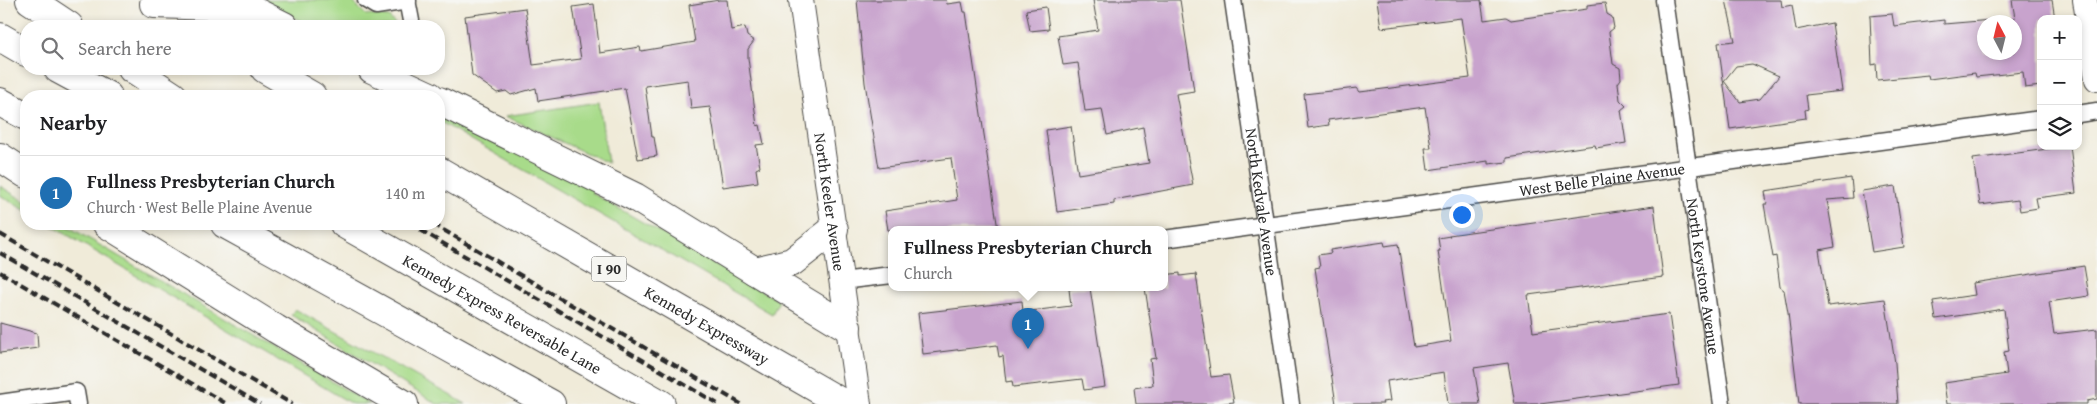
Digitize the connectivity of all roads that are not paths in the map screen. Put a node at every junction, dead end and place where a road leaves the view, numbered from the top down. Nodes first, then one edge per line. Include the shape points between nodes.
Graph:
1 (30, 0) edge
2 (366, 0) edge
3 (801, 0) edge
4 (1232, 0) edge
5 (1664, 0) edge
6 (2085, 0) edge
7 (408, 1) edge
8 (151, 2) edge
9 (60, 20) edge
10 (182, 20) edge
11 (272, 20) edge
12 (411, 20) edge
13 (0, 37) edge
14 (20, 49) edge
15 (69, 75) edge
16 (141, 75) edge
17 (275, 75) edge
18 (385, 75) edge
19 (2097, 80) edge
20 (97, 90) edge
21 (164, 90) edge
22 (302, 90) edge
23 (417, 90) edge
24 (0, 102) edge
25 (445, 104) edge
26 (2097, 111) edge
27 (20, 113) edge
28 (2082, 113) edge
29 (2037, 120) edge
30 (0, 157) edge
31 (1688, 167) junction
32 (20, 170) edge
33 (445, 174) edge
34 (1265, 225) junction
35 (834, 229) junction
36 (117, 230) edge
37 (236, 230) edge
38 (355, 230) edge
39 (1168, 238) edge
40 (755, 271) junction
41 (888, 276) edge
42 (841, 282) junction
43 (847, 327) junction
44 (77, 398) edge
45 (0, 403) edge
46 (404, 404) edge
47 (551, 404) edge
48 (661, 404) edge
49 (844, 404) edge
50 (859, 404) edge
51 (1291, 404) edge
52 (1722, 404) edge

1 - 9 highway
2 - 7 street via 376,6
3 - 35 street, North Keeler Avenue
4 - 34 street, North Kedvale Avenue
5 - 31 street, North Keystone Avenue
6 - 19 street
7 - 12 street
8 - 10 highway
8 - 11 highway via 246,7
13 - 14 highway
15 - 20 highway
16 - 21 highway
17 - 22 highway
18 - 23 highway
24 - 27 highway
25 - 40 highway via 635,198
26 - 28 street
29 - 31 street, West Belle Plaine Avenue
30 - 32 highway
31 - 34 street, West Belle Plaine Avenue
31 - 52 street, North Keystone Avenue
33 - 49 highway, Kennedy Expressway / I 90
34 - 39 street, West Belle Plaine Avenue
34 - 51 street, North Kedvale Avenue
35 - 40 highway via 792,262
35 - 42 street, North Keeler Avenue
36 - 46 highway
37 - 47 highway
38 - 48 highway, Kennedy Express Reversable Lane
40 - 43 highway
41 - 42 street
42 - 43 street, North Keeler Avenue
43 - 50 street, North Keeler Avenue
44 - 45 street

